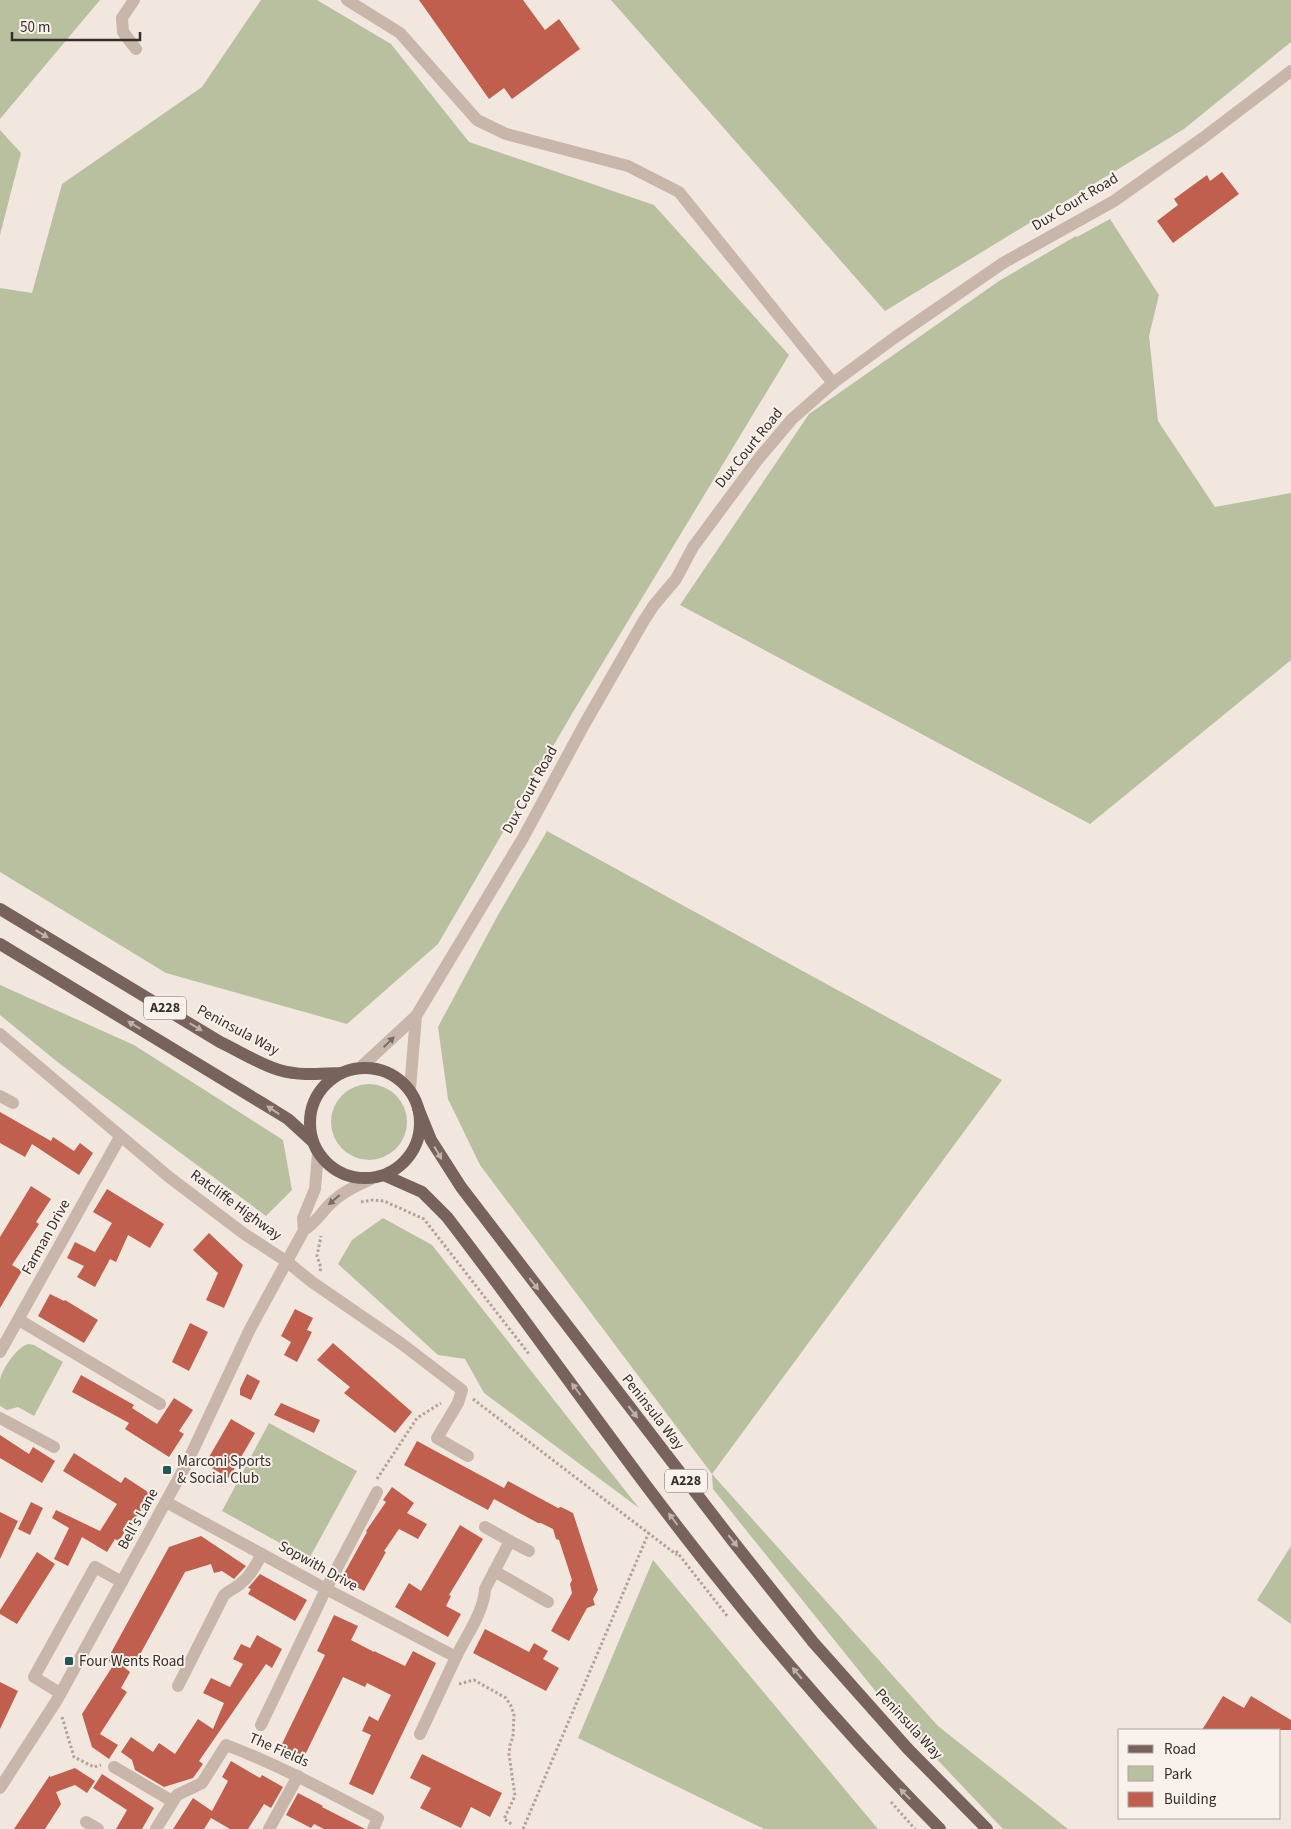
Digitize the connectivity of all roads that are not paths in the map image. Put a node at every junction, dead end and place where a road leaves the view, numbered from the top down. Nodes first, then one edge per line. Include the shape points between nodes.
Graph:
1 (134, 0) edge
2 (347, 0) edge
3 (136, 49) dead end
4 (1291, 71) edge
5 (833, 383) junction
6 (0, 909) edge
7 (0, 944) edge
8 (416, 1016) junction
9 (0, 1034) edge
10 (361, 1068) junction
11 (341, 1073) junction
12 (410, 1090) junction
13 (0, 1096) edge
14 (13, 1103) dead end
15 (418, 1108) junction
16 (120, 1137) junction
17 (311, 1140) junction
18 (318, 1153) junction
19 (386, 1176) junction
20 (371, 1179) junction
21 (304, 1230) junction
22 (286, 1261) junction
23 (19, 1320) junction
24 (0, 1352) edge
25 (160, 1404) dead end
26 (0, 1418) edge
27 (54, 1447) dead end
28 (468, 1456) dead end
29 (377, 1492) road end
30 (166, 1502) junction
31 (485, 1527) dead end
32 (510, 1541) junction
33 (529, 1551) dead end
34 (262, 1554) junction
35 (494, 1571) junction
36 (122, 1582) junction
37 (326, 1589) junction
38 (548, 1602) dead end
39 (456, 1657) junction
40 (178, 1686) dead end
41 (59, 1697) junction
42 (261, 1726) dead end
43 (420, 1734) dead end
44 (114, 1766) road end
45 (298, 1776) junction
46 (1, 1784) edge
47 (172, 1801) junction
48 (86, 1822) dead end
49 (98, 1829) edge
50 (156, 1829) edge
51 (269, 1829) edge
52 (373, 1829) edge
53 (940, 1829) edge
54 (987, 1829) edge

1 - 3 street via 122,18 123,32
2 - 5 street via 400,33 477,120 506,134 628,166 679,192
4 - 5 street, Dux Court Road via 1114,200 1004,263
5 - 8 street, Dux Court Road via 792,419 692,547 676,579 654,605 523,838
6 -> 11 main road, Peninsula Way / A228 via 220,1042 249,1056 279,1070 306,1075
17 -> 7 main road, A228 via 288,1119
10 -> 8 street, Dux Court Road
8 - 12 street, Dux Court Road
9 - 16 street, Ratcliffe Highway
10 - 11 main road
10 - 12 main road via 384,1070
11 - 17 main road via 318,1094 311,1110
12 - 15 main road
13 - 14 street
15 - 19 main road via 419,1137 412,1153
15 -> 54 main road, Peninsula Way / A228 via 431,1140 461,1187 732,1540 819,1649 908,1749
16 - 22 street, Ratcliffe Highway via 217,1214
16 - 23 street, Farman Drive
17 - 18 main road
18 - 20 main road via 338,1172 354,1178
18 - 21 street, Bell's Lane via 314,1189 303,1218
19 - 20 main road
53 -> 19 main road, A228 via 887,1776 724,1586 447,1217 422,1192
20 -> 21 street, Bell's Lane via 343,1193
21 - 22 street, Bell's Lane
22 - 28 street, Ratcliffe Highway via 462,1390 458,1404 437,1438
22 - 30 street, Bell's Lane
23 - 24 street, Farman Drive
23 - 25 street
26 - 27 street
29 - 37 street
30 - 34 street, Sopwith Drive
30 - 36 street, Bell's Lane
31 - 32 street
32 - 33 street
32 - 35 street
34 - 37 street, Sopwith Drive
34 - 40 street via 251,1574 224,1595
35 - 38 street
35 - 39 street
36 - 41 street, Bell's Lane
36 - 41 street via 96,1566 34,1677
37 - 39 street, Sopwith Drive
37 - 42 street
39 - 43 street
41 - 46 street, Bell's Lane
44 - 47 street
45 - 47 street, The Fields via 226,1745 202,1783 177,1795
45 - 51 street
45 - 52 street, The Fields via 378,1818
47 - 50 street, The Fields
48 - 49 street

